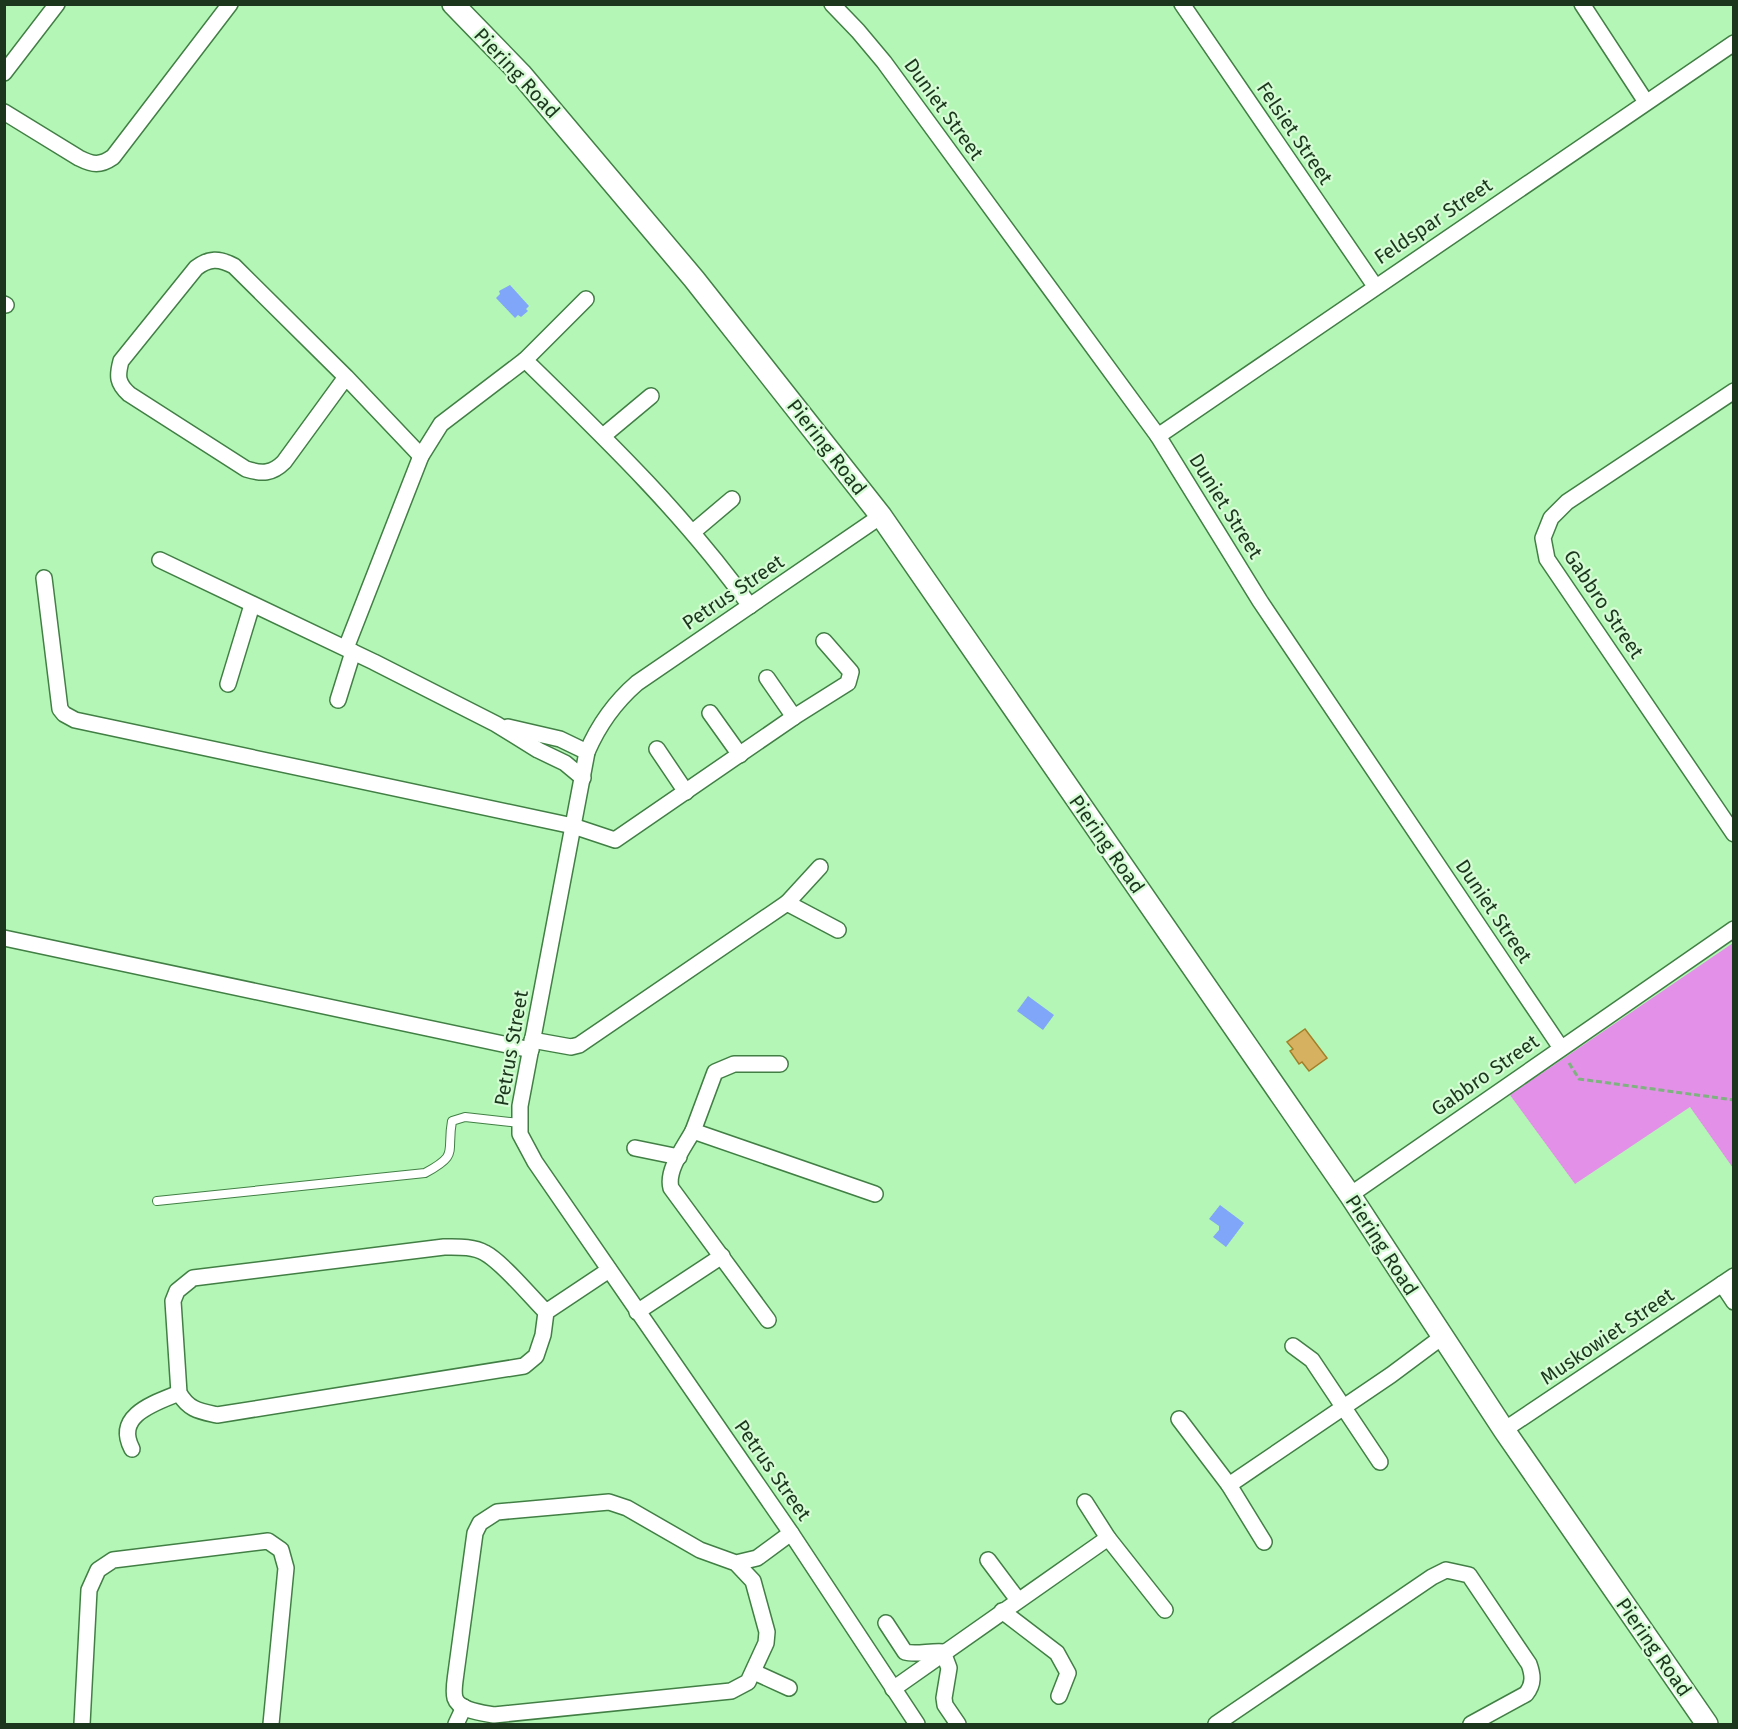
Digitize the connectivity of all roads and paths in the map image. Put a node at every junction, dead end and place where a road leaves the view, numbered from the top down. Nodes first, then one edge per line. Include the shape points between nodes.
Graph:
1 (57, 4) edge
2 (230, 4) edge
3 (453, 4) edge
4 (832, 4) edge
5 (1182, 4) edge
6 (1582, 4) edge
7 (1734, 43) edge
8 (4, 73) edge
9 (1646, 102) junction
10 (4, 112) edge
11 (1375, 286) junction
12 (586, 299) dead end
13 (525, 360) junction
14 (346, 377) junction
15 (1734, 391) edge
16 (651, 396) dead end
17 (603, 436) junction
18 (1158, 436) junction
19 (421, 456) junction
20 (732, 499) dead end
21 (881, 516) junction
22 (693, 532) junction
23 (160, 560) dead end
24 (44, 578) dead end
25 (252, 605) junction
26 (750, 606) junction
27 (824, 641) dead end
28 (350, 650) junction
29 (767, 678) dead end
30 (228, 684) dead end
31 (338, 700) dead end
32 (710, 713) dead end
33 (794, 717) junction
34 (496, 724) junction
35 (657, 749) dead end
36 (588, 752) junction
37 (740, 755) junction
38 (583, 778) junction
39 (686, 792) junction
40 (573, 826) junction
41 (1734, 834) edge
42 (820, 867) dead end
43 (787, 903) junction
44 (1734, 929) edge
45 (838, 930) dead end
46 (4, 938) edge
47 (532, 1045) junction
48 (1561, 1048) junction
49 (780, 1065) dead end
50 (1734, 1100) edge
51 (520, 1123) junction
52 (693, 1131) junction
53 (635, 1148) dead end
54 (679, 1157) junction
55 (875, 1194) dead end
56 (1350, 1195) junction
57 (157, 1201) dead end
58 (722, 1256) junction
59 (609, 1270) junction
60 (1728, 1280) edge
61 (1734, 1302) edge
62 (546, 1312) junction
63 (637, 1312) junction
64 (768, 1320) dead end
65 (1442, 1337) junction
66 (1293, 1346) dead end
67 (180, 1393) junction
68 (1344, 1407) junction
69 (1179, 1419) dead end
70 (1504, 1430) junction
71 (132, 1449) dead end
72 (1380, 1462) dead end
73 (1229, 1485) junction
74 (1085, 1502) dead end
75 (791, 1533) junction
76 (1108, 1538) junction
77 (1264, 1542) dead end
78 (988, 1560) dead end
79 (736, 1563) junction
80 (1018, 1600) junction
81 (1165, 1610) dead end
82 (1002, 1611) junction
83 (886, 1623) dead end
84 (943, 1652) junction
85 (754, 1672) junction
86 (789, 1688) dead end
87 (893, 1689) junction
88 (1059, 1696) dead end
89 (464, 1707) junction
90 (82, 1725) edge
91 (271, 1725) edge
92 (456, 1725) edge
93 (917, 1725) edge
94 (958, 1725) edge
95 (1216, 1725) edge
96 (1471, 1725) edge
97 (1707, 1725) edge

1 - 8 street
2 - 10 street via 113,157 102,164 79,158
3 - 21 street, Piering Road via 521,74 694,279
4 - 18 street, Duniet Street via 884,62
5 - 11 street, Felsiet Street
6 - 9 street
7 - 9 street, Feldspar Street
9 - 11 street, Feldspar Street
11 - 18 street, Feldspar Street
12 - 13 street
13 - 17 street
13 - 19 street via 449,416
14 - 14 street via 234,266 214,259 196,268 121,361 118,377 129,394 246,469 267,473 285,462
14 - 19 street
15 - 41 street, Gabbro Street via 1567,502 1551,518 1543,538 1547,559
16 - 17 street
17 - 22 street
18 - 48 street, Duniet Street via 1260,601
19 - 28 street
20 - 22 street
21 - 26 street, Petrus Street
21 - 56 street, Piering Road
22 - 26 street
23 - 25 street
24 - 40 street via 60,709 75,720
25 - 28 street
25 - 30 street
26 - 36 street, Petrus Street via 620,698 596,730
27 - 33 street via 851,672 851,678
28 - 31 street
28 - 34 street
29 - 33 street
32 - 37 street
33 - 37 street
34 - 36 street via 560,739
34 - 38 street via 565,763
35 - 39 street
36 - 38 street, Petrus Street
37 - 39 street
38 - 40 street, Petrus Street
39 - 40 street via 617,839
40 - 47 street, Petrus Street
42 - 43 street
43 - 45 street
43 - 47 street via 579,1045
44 - 48 street, Gabbro Street
46 - 47 street
47 - 51 street, Petrus Street
48 - 50 path via 1579,1079
48 - 56 street, Gabbro Street
49 - 52 street via 734,1064 715,1072
51 - 57 lane via 465,1117 452,1121 451,1149 444,1162 425,1173
51 - 59 street, Petrus Street via 520,1134 535,1162
52 - 54 street
52 - 55 street
53 - 54 street
54 - 58 street via 671,1173 671,1188
56 - 65 street, Piering Road
58 - 63 street
58 - 64 street
59 - 62 street
59 - 63 street, Petrus Street
60 - 61 street
60 - 70 street, Muskowiet Street
62 - 67 street via 537,1356 510,1370 217,1415 186,1404
62 - 67 street via 499,1264 485,1253 465,1247 193,1278 177,1291 173,1301
63 - 75 street, Petrus Street
65 - 68 street
65 - 70 street, Piering Road
66 - 68 street via 1312,1360
67 - 71 street via 135,1415 127,1431
68 - 72 street
68 - 73 street
69 - 73 street
70 - 97 street, Piering Road
73 - 77 street
74 - 76 street
75 - 79 street via 757,1558
75 - 87 street, Petrus Street
76 - 80 street
76 - 81 street
78 - 80 street
79 - 85 street via 753,1581 767,1632
79 - 89 street via 700,1550 627,1508 609,1502 492,1514 475,1533 454,1697
80 - 82 street
82 - 84 street
82 - 88 street via 1057,1653 1068,1673
83 - 84 street via 905,1652
84 - 87 street
84 - 94 street via 949,1668 945,1705
85 - 86 street
85 - 89 street via 748,1682 731,1691 494,1715
87 - 93 street, Petrus Street
89 - 92 street
90 - 91 street via 90,1590 98,1570 113,1560 268,1541 281,1550 286,1568
95 - 96 street via 1446,1570 1469,1575 1529,1664 1533,1676 1526,1694

